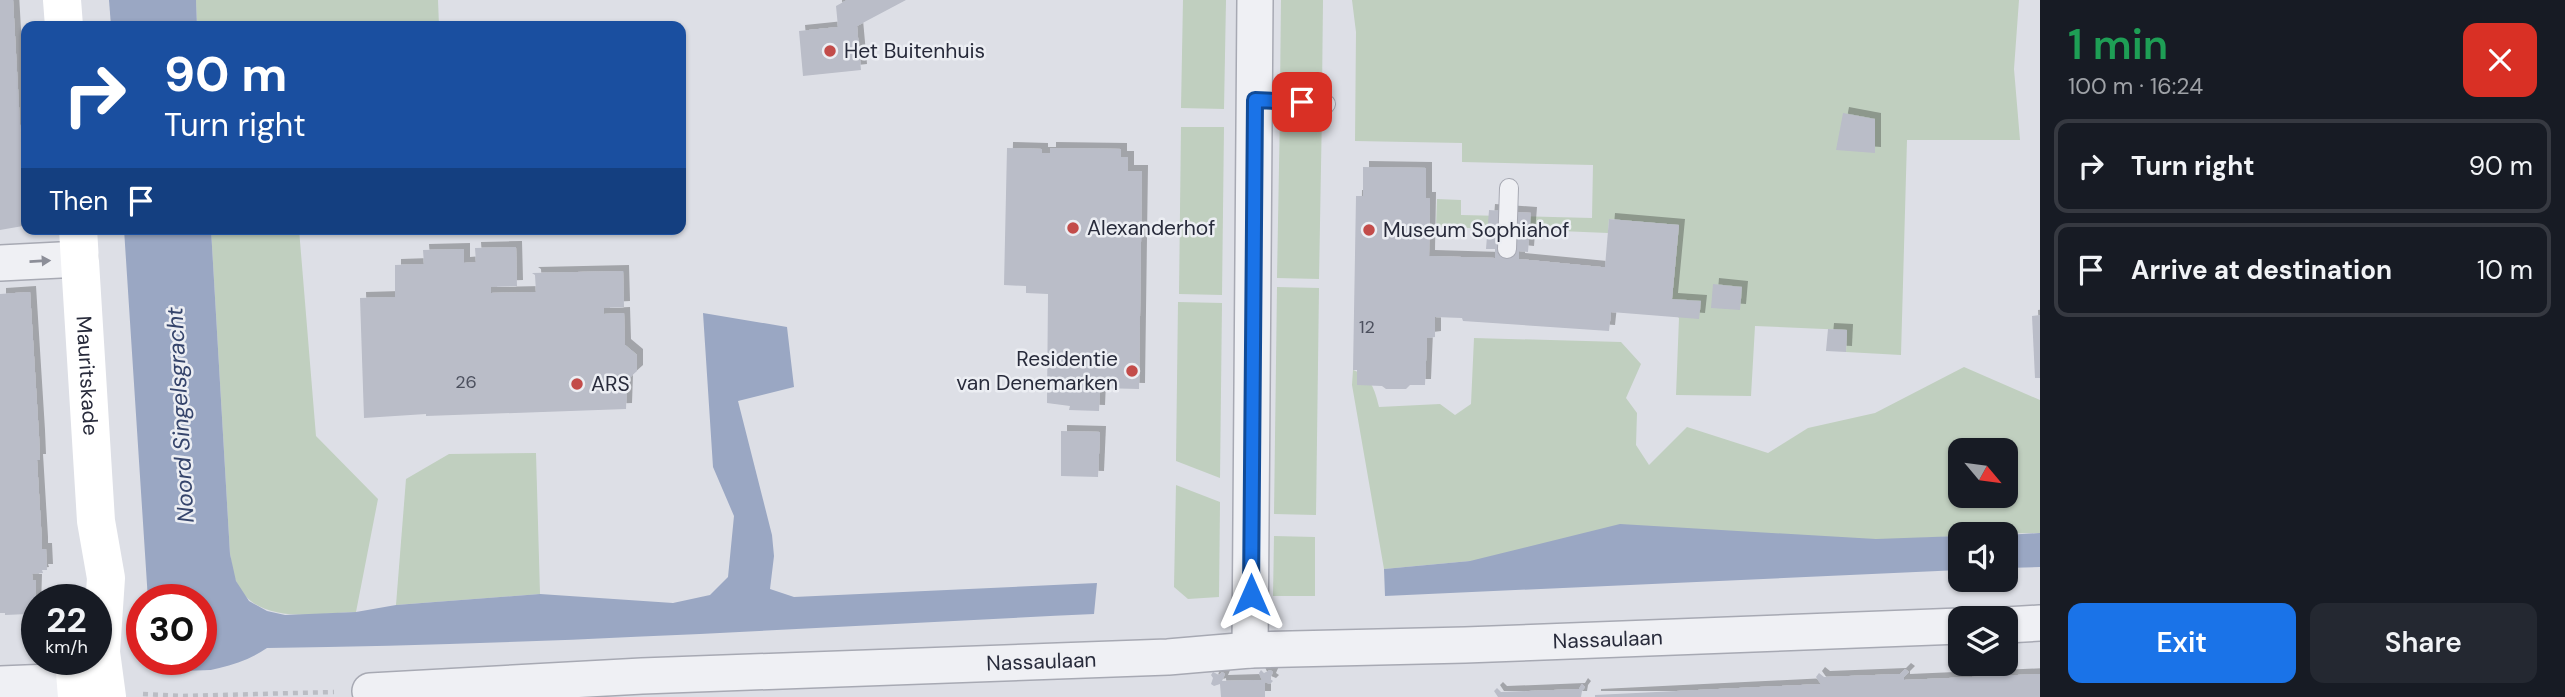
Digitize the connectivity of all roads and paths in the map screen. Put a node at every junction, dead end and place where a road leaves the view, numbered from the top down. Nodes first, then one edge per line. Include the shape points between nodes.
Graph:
1 (62, 0) edge
2 (1255, 0) edge
3 (64, 21) edge
4 (1255, 100) junction
5 (1326, 104) dead end
6 (1509, 188) dead end
7 (79, 244) edge
8 (1507, 249) dead end
9 (0, 263) edge
10 (96, 522) junction
11 (82, 584) edge
12 (2040, 623) edge
13 (2018, 624) edge
14 (1948, 626) edge
15 (1250, 650) junction
16 (0, 684) edge
17 (96, 685) edge
18 (370, 691) joint
19 (213, 695) edge
20 (183, 696) edge

1 - 3 street
2 - 4 street
4 - 5 lane
4 - 15 street
6 - 8 lane
9 -> 7 street
7 - 10 street, Mauritskade
10 - 11 street, Mauritskade
10 - 17 street, Mauritskade via 106,578
12 - 13 street
14 - 15 street, Nassaulaan
15 - 18 street, Nassaulaan
16 - 17 street
17 - 20 path
18 - 19 path
19 - 20 path

